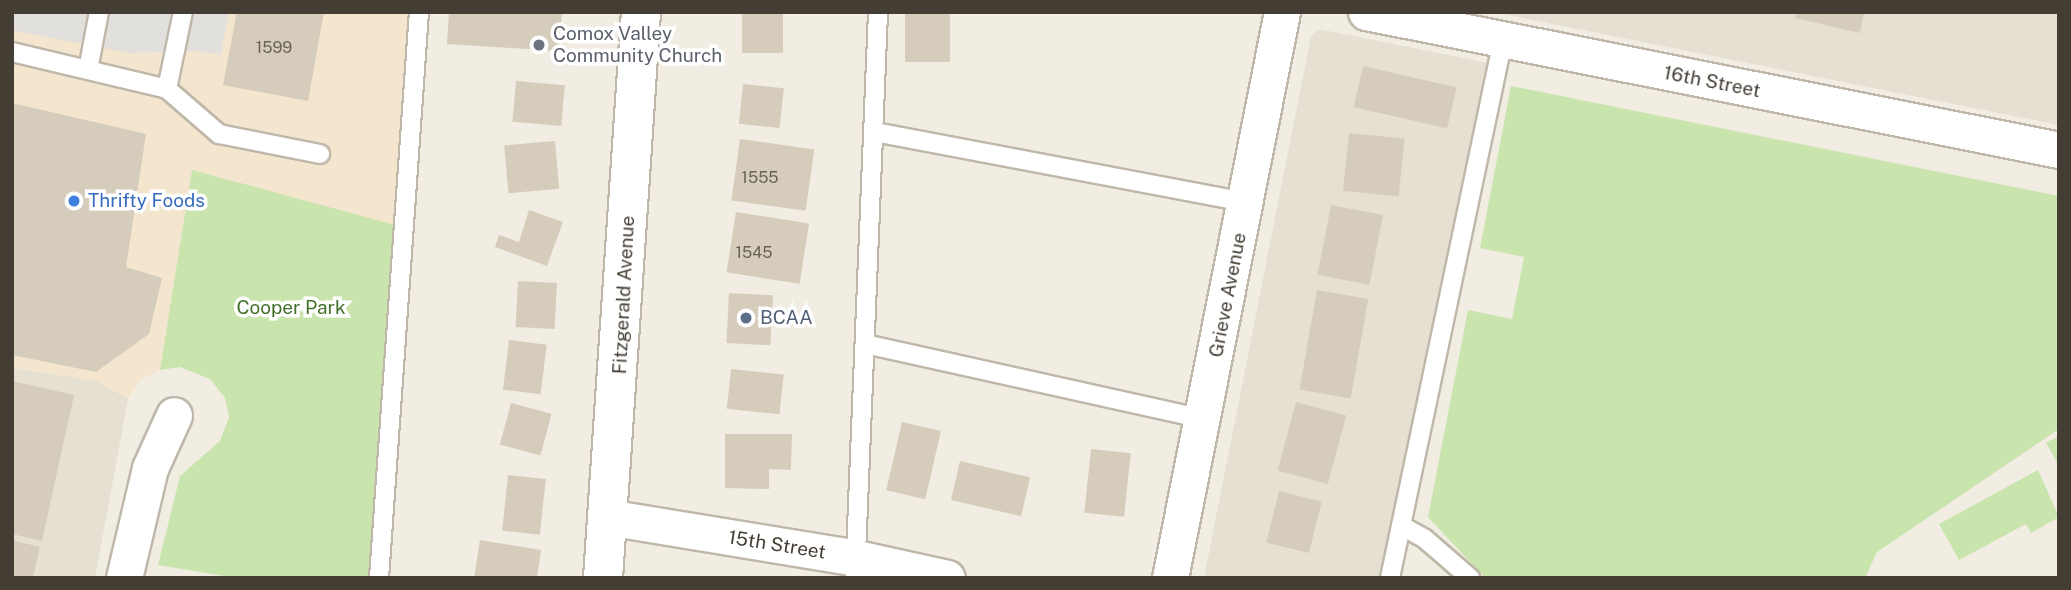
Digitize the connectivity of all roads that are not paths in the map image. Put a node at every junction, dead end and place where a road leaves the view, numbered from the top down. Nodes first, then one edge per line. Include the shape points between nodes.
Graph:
1 (99, 12) edge
2 (183, 12) edge
3 (419, 12) edge
4 (641, 12) edge
5 (878, 12) edge
6 (1282, 12) edge
7 (1366, 12) edge
8 (1503, 40) junction
9 (12, 52) edge
10 (88, 69) junction
11 (167, 89) junction
12 (875, 132) junction
13 (2059, 150) edge
14 (320, 154) dead end
15 (1247, 202) junction
16 (865, 345) junction
17 (174, 415) dead end
18 (1203, 419) junction
19 (607, 517) junction
20 (1402, 526) junction
21 (856, 568) edge
22 (124, 578) edge
23 (379, 578) edge
24 (603, 578) edge
25 (947, 578) edge
26 (1170, 578) edge
27 (1390, 578) edge
28 (1470, 578) edge

1 - 10 lane
2 - 11 lane
3 - 23 lane
4 - 19 street, Fitzgerald Avenue
5 - 12 lane
6 - 15 street, Grieve Avenue
7 - 8 street, 16th Street
8 - 13 street, 16th Street
8 - 20 lane
9 - 10 lane
10 - 11 lane
11 - 14 lane via 219,134
12 - 15 lane
12 - 16 lane
15 - 18 street, Grieve Avenue
16 - 18 lane
16 - 21 lane
17 - 22 street via 150,468
18 - 26 street, Grieve Avenue
19 - 21 street, 15th Street
19 - 24 street, Fitzgerald Avenue
20 - 27 lane
20 - 28 lane via 1425,539
21 - 25 street, 15th Street

